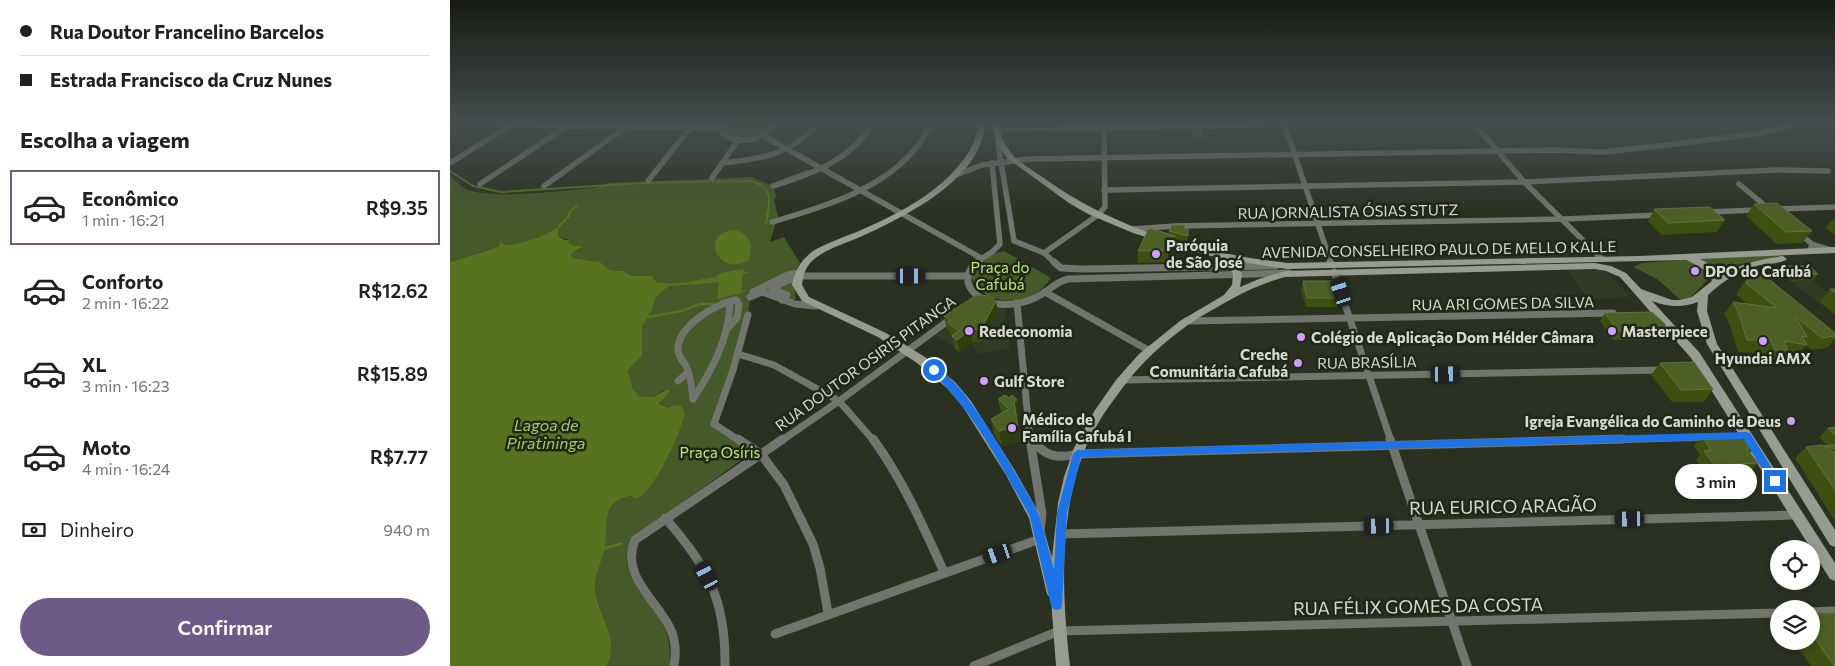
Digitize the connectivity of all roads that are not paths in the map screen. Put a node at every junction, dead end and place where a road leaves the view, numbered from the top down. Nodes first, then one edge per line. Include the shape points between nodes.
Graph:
1 (465, 154) edge
2 (525, 154) edge
3 (588, 154) edge
4 (669, 154) edge
5 (729, 154) edge
6 (768, 154) edge
7 (797, 154) edge
8 (843, 154) edge
9 (909, 154) edge
10 (971, 154) edge
11 (1000, 154) edge
12 (1008, 154) edge
13 (1290, 154) edge
14 (1295, 154) edge
15 (1499, 154) edge
16 (1103, 157) junction
17 (1014, 160) junction
18 (1001, 161) junction
19 (450, 163) edge
20 (723, 163) junction
21 (992, 163) junction
22 (822, 168) junction
23 (1828, 171) dead end
24 (712, 178) dead end
25 (951, 178) junction
26 (648, 181) dead end
27 (1524, 182) junction
28 (480, 184) dead end
29 (1738, 184) dead end
30 (544, 186) dead end
31 (773, 186) dead end
32 (1305, 187) junction
33 (860, 189) junction
34 (1104, 190) junction
35 (1835, 207) edge
36 (1770, 210) junction
37 (1701, 213) edge
38 (903, 214) junction
39 (1672, 214) edge
40 (1777, 215) edge
41 (1098, 216) junction
42 (1563, 219) junction
43 (772, 222) dead end
44 (1318, 224) junction
45 (1133, 230) junction
46 (1796, 230) edge
47 (1810, 248) junction
48 (1208, 251) junction
49 (1835, 252) edge
50 (1044, 253) junction
51 (981, 258) junction
52 (1602, 258) junction
53 (1679, 258) junction
54 (1640, 260) junction
55 (1287, 266) junction
56 (1332, 268) junction
57 (1236, 270) junction
58 (1297, 273) junction
59 (1623, 275) junction
60 (968, 276) junction
61 (787, 278) junction
62 (1717, 280) junction
63 (1734, 280) dead end
64 (1633, 286) junction
65 (760, 288) junction
66 (1045, 292) junction
67 (771, 293) junction
68 (1702, 294) junction
69 (1227, 297) junction
70 (980, 298) junction
71 (723, 303) junction
72 (973, 303) edge
73 (1017, 303) junction
74 (739, 304) junction
75 (816, 306) junction
76 (730, 312) junction
77 (1626, 312) edge
78 (958, 313) edge
79 (748, 315) dead end
80 (1350, 320) junction
81 (1186, 321) junction
82 (727, 329) junction
83 (907, 350) junction
84 (1148, 350) junction
85 (738, 354) junction
86 (1675, 370) edge
87 (688, 372) junction
88 (1369, 376) junction
89 (1120, 380) junction
90 (678, 381) dead end
91 (838, 401) junction
92 (1029, 434) junction
93 (1717, 436) edge
94 (1392, 444) junction
95 (761, 454) junction
96 (1077, 454) junction
97 (1796, 515) junction
98 (665, 518) junction
99 (1419, 524) junction
100 (1061, 534) junction
101 (1040, 537) junction
102 (1835, 540) edge
103 (944, 572) junction
104 (1835, 575) edge
105 (1057, 605) junction
106 (1820, 612) edge
107 (1835, 612) edge
108 (828, 613) junction
109 (1770, 613) edge
110 (1451, 621) junction
111 (1059, 631) junction
112 (775, 634) dead end
113 (674, 666) edge
114 (724, 666) edge
115 (974, 666) edge
116 (1063, 666) edge
117 (1466, 666) edge

1 - 19 street
2 - 28 street
3 - 30 street
4 - 26 street
5 - 20 street
6 - 20 street
7 - 22 street
8 - 22 street
9 - 33 street
10 - 25 main road
11 - 18 street
12 - 17 main road
13 - 16 street
14 - 32 street
15 - 27 street
16 - 17 street
16 - 34 street
17 - 18 street
17 - 41 main road
18 - 21 street
18 - 50 street via 1012,238 1017,244
20 - 24 street
21 - 25 street
21 - 51 street via 1000,242 997,248
22 - 31 street
22 - 33 street
23 - 27 street via 1776,170
25 - 38 main road
27 - 32 street
27 - 42 street
29 - 36 street
32 - 34 street
32 - 44 street
33 - 38 street
33 - 43 street
34 - 41 street via 1104,207
35 - 36 street
36 - 37 street
36 - 40 street
38 - 51 street
38 - 61 main road via 816,253
39 - 42 street, RUA JORNALISTA ÓSIAS STUTZ
41 - 45 main road
41 - 50 street
42 - 44 street, RUA JORNALISTA ÓSIAS STUTZ
42 - 52 street
44 - 45 street, RUA JORNALISTA ÓSIAS STUTZ via 1162,226
44 - 56 street
45 - 48 main road
46 - 47 street
47 - 49 main road, AVENIDA CONSELHEIRO PAULO DE MELLO KALLE
47 - 53 main road, AVENIDA CONSELHEIRO PAULO DE MELLO KALLE
48 - 55 main road
48 - 57 main road via 1226,258
49 - 62 main road via 1742,267
50 - 57 street, AVENIDA CONSELHEIRO PAULO DE MELLO KALLE via 1058,267
51 - 60 street
52 - 54 main road, AVENIDA CONSELHEIRO PAULO DE MELLO KALLE
52 - 56 main road, AVENIDA CONSELHEIRO PAULO DE MELLO KALLE
53 - 54 main road, AVENIDA CONSELHEIRO PAULO DE MELLO KALLE
53 - 62 main road via 1707,266
54 - 59 main road via 1627,264
55 - 56 main road, AVENIDA CONSELHEIRO PAULO DE MELLO KALLE
55 - 57 street, AVENIDA CONSELHEIRO PAULO DE MELLO KALLE
56 - 58 main road, AVENIDA CONSELHEIRO PAULO DE MELLO KALLE
56 - 59 main road, AVENIDA CONSELHEIRO PAULO DE MELLO KALLE via 1595,266
56 - 80 street
57 - 58 street, AVENIDA CONSELHEIRO PAULO DE MELLO KALLE
57 - 66 street, AVENIDA CONSELHEIRO PAULO DE MELLO KALLE via 1074,278 1057,282
57 - 69 main road via 1237,285
58 - 69 main road via 1269,278
59 - 64 main road
60 - 61 street
60 - 70 street via 969,286
61 - 65 street
61 - 67 street
61 - 75 main road
62 - 63 main road
62 - 68 main road
64 - 68 main road via 1648,296 1671,304 1688,304
64 - 97 main road via 1651,312 1685,342 1699,369
65 - 67 street
65 - 67 street via 750,297 756,293
66 - 73 street
66 - 84 street
67 - 75 street via 782,300
68 - 102 main road via 1705,327 1712,344
69 - 81 main road
70 - 72 street, RUA DOUTOR OSIRIS PITANGA
70 - 73 street via 1001,304
71 - 74 street via 736,300
71 - 76 street via 730,304
71 - 87 street via 700,317 682,335 678,351
73 - 92 street
74 - 76 street
74 - 82 street via 737,318
75 - 83 main road via 875,331
76 - 82 street
77 - 80 street, RUA ARI GOMES DA SILVA
78 - 83 street, RUA DOUTOR OSIRIS PITANGA
79 - 85 street
80 - 81 street, RUA ARI GOMES DA SILVA
80 - 88 street
81 - 84 main road
82 - 87 street via 718,356 693,399
83 - 91 street, RUA DOUTOR OSIRIS PITANGA
83 - 101 main road via 951,386 980,423 1030,506
84 - 89 main road
85 - 91 street via 774,365
85 - 95 street via 714,424
86 - 88 street, RUA BRASÍLIA
87 - 90 street
88 - 89 street, RUA BRASÍLIA
88 - 94 street
89 - 96 main road
91 - 95 street, RUA DOUTOR OSIRIS PITANGA
91 - 103 street via 868,432 890,462
92 - 96 street via 1047,456
92 - 101 street via 1042,514
93 - 94 street
94 - 96 street
94 - 99 street
95 - 98 street, RUA DOUTOR OSIRIS PITANGA
95 - 108 street via 784,485 813,544
96 - 100 main road via 1065,499
97 - 99 street, RUA EURICO ARAGÃO
97 - 104 main road
98 - 113 street, RUA DOUTOR OSIRIS PITANGA via 642,534 631,547 630,555 640,585 670,629
98 - 114 street via 690,547 710,581 725,629
99 - 100 street, RUA EURICO ARAGÃO
99 - 110 street
100 - 105 main road
101 - 103 street
101 - 105 main road
103 - 108 street
105 - 111 main road
106 - 107 street
108 - 112 street
109 - 110 street, RUA FÉLIX GOMES DA COSTA
110 - 111 street, RUA FÉLIX GOMES DA COSTA
110 - 117 street
111 - 115 street
111 - 116 main road

